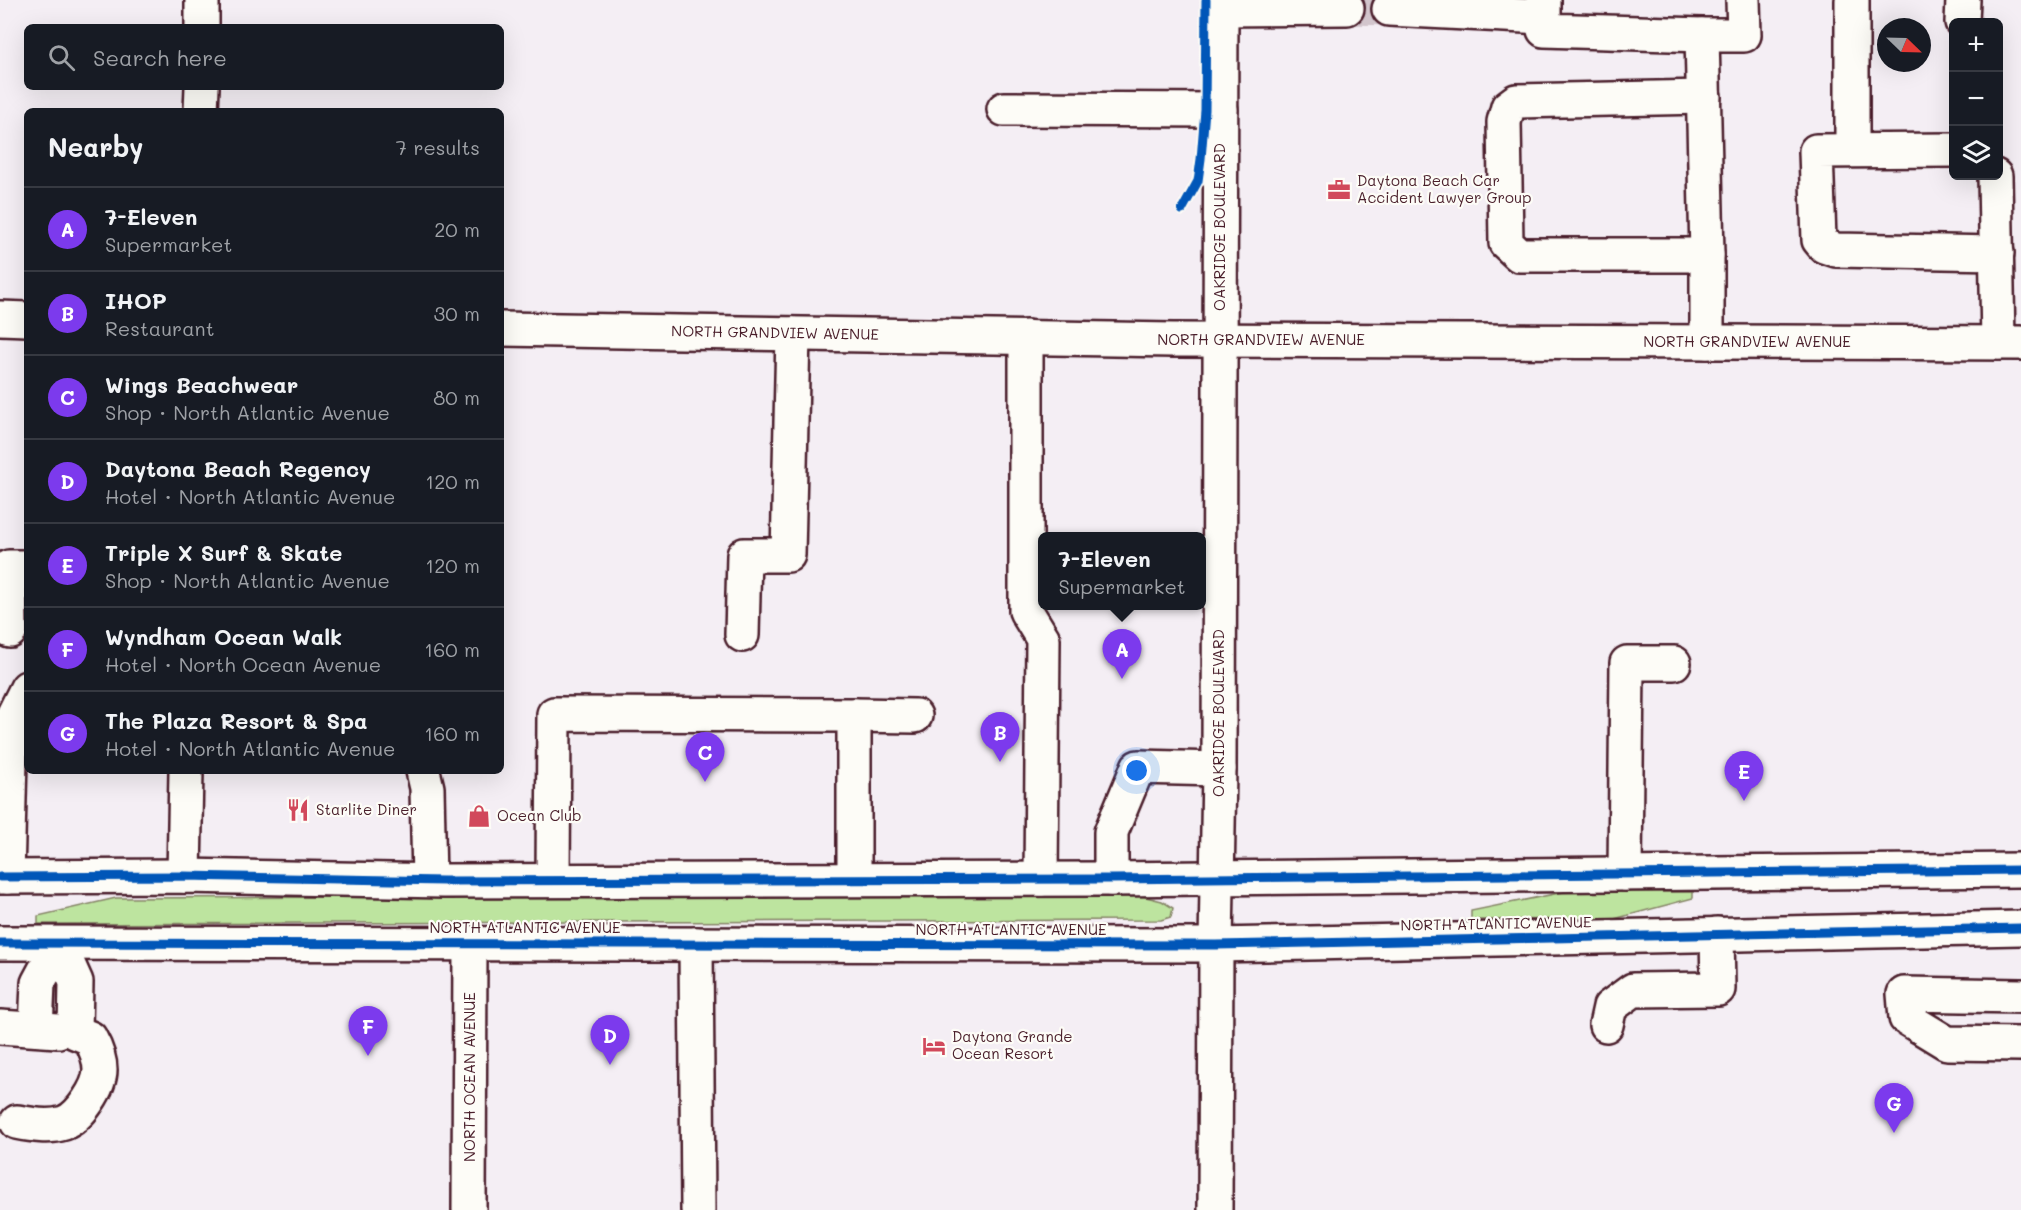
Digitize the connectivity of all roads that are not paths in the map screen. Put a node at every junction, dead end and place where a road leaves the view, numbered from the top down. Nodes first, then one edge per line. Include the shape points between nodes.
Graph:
1 (202, 0) edge
2 (1743, 0) edge
3 (1852, 0) edge
4 (1963, 0) edge
5 (1221, 4) edge
6 (1347, 8) tunnel mouth
7 (1544, 8) edge
8 (1389, 9) tunnel mouth
9 (1962, 18) edge
10 (202, 24) edge
11 (1702, 35) junction
12 (202, 90) edge
13 (1704, 97) junction
14 (201, 108) edge
15 (1004, 109) dead end
16 (1221, 110) junction
17 (1852, 150) junction
18 (1949, 150) edge
19 (1995, 180) edge
20 (1996, 253) junction
21 (1707, 255) junction
22 (0, 318) edge
23 (24, 319) edge
24 (504, 329) edge
25 (793, 334) junction
26 (1026, 337) junction
27 (1220, 340) junction
28 (1707, 342) junction
29 (2009, 343) edge
30 (18, 567) edge
31 (12, 632) edge
32 (742, 635) dead end
33 (1674, 663) dead end
34 (24, 694) edge
35 (855, 715) junction
36 (915, 716) dead end
37 (11, 720) junction
38 (24, 745) edge
39 (1219, 769) junction
40 (26, 774) edge
41 (186, 774) edge
42 (424, 774) edge
43 (8, 837) junction
44 (2021, 870) edge
45 (1625, 874) junction
46 (184, 876) junction
47 (3, 877) edge
48 (1216, 878) junction
49 (854, 879) junction
50 (1041, 879) junction
51 (1111, 879) junction
52 (429, 880) junction
53 (553, 880) junction
54 (2021, 928) edge
55 (1717, 934) junction
56 (470, 943) junction
57 (0, 944) edge
58 (59, 944) junction
59 (696, 944) junction
60 (1216, 945) junction
61 (2021, 996) edge
62 (1606, 1025) dead end
63 (0, 1028) edge
64 (36, 1029) junction
65 (75, 1032) junction
66 (2021, 1044) edge
67 (17, 1122) dead end
68 (469, 1210) edge
69 (698, 1210) edge
70 (1215, 1210) edge

1 - 10 main road
2 - 11 main road via 1744,35
3 - 17 main road
4 - 9 main road
5 - 6 main road
5 - 16 main road, OAKRIDGE BOULEVARD
7 - 8 main road
7 - 11 main road via 1544,30
11 - 13 main road
12 - 14 main road
13 - 21 main road
13 - 21 main road via 1516,101 1508,107 1504,123 1506,243 1519,255
15 - 16 main road
16 - 27 main road, OAKRIDGE BOULEVARD
17 - 18 main road
17 - 20 main road via 1816,151 1819,240 1824,246 1836,250
19 - 20 main road
20 - 29 main road
21 - 28 main road
22 - 23 main road
24 - 25 main road, NORTH GRANDVIEW AVENUE
25 - 26 main road, NORTH GRANDVIEW AVENUE
25 - 32 main road via 788,555 744,555
26 - 27 main road, NORTH GRANDVIEW AVENUE
26 - 50 main road via 1026,611 1043,639
27 - 28 main road, NORTH GRANDVIEW AVENUE
27 - 39 main road, OAKRIDGE BOULEVARD
28 - 29 main road, NORTH GRANDVIEW AVENUE
30 - 31 main road
33 - 45 main road via 1627,663
34 - 37 main road
35 - 36 main road
35 - 49 main road
35 - 53 main road via 554,714
37 - 38 main road
37 - 43 main road
39 - 48 main road, OAKRIDGE BOULEVARD
39 - 51 main road via 1138,767 1111,832
40 - 43 main road via 24,809
41 - 46 main road
42 - 52 main road
43 - 47 main road
44 - 45 main road
45 - 48 main road
46 - 47 main road
46 - 52 main road
48 - 51 main road
48 - 60 main road, OAKRIDGE BOULEVARD
49 - 50 main road
49 - 53 main road
50 - 51 main road
52 - 53 main road
54 - 55 main road, NORTH ATLANTIC AVENUE
55 - 60 main road, NORTH ATLANTIC AVENUE
55 - 62 main road via 1718,994 1633,990 1610,1007
56 - 58 main road, NORTH ATLANTIC AVENUE
56 - 59 main road, NORTH ATLANTIC AVENUE
56 - 68 main road, NORTH OCEAN AVENUE
57 - 58 main road, NORTH ATLANTIC AVENUE
58 - 64 main road via 38,983
58 - 65 main road via 76,982
59 - 60 main road, NORTH ATLANTIC AVENUE
59 - 69 main road
60 - 70 main road, OAKRIDGE BOULEVARD
61 - 66 main road via 1904,994 1906,1018 1947,1042
63 - 64 main road
64 - 65 main road
65 - 67 main road via 90,1038 95,1048 100,1070 94,1091 80,1111 64,1123 36,1126

